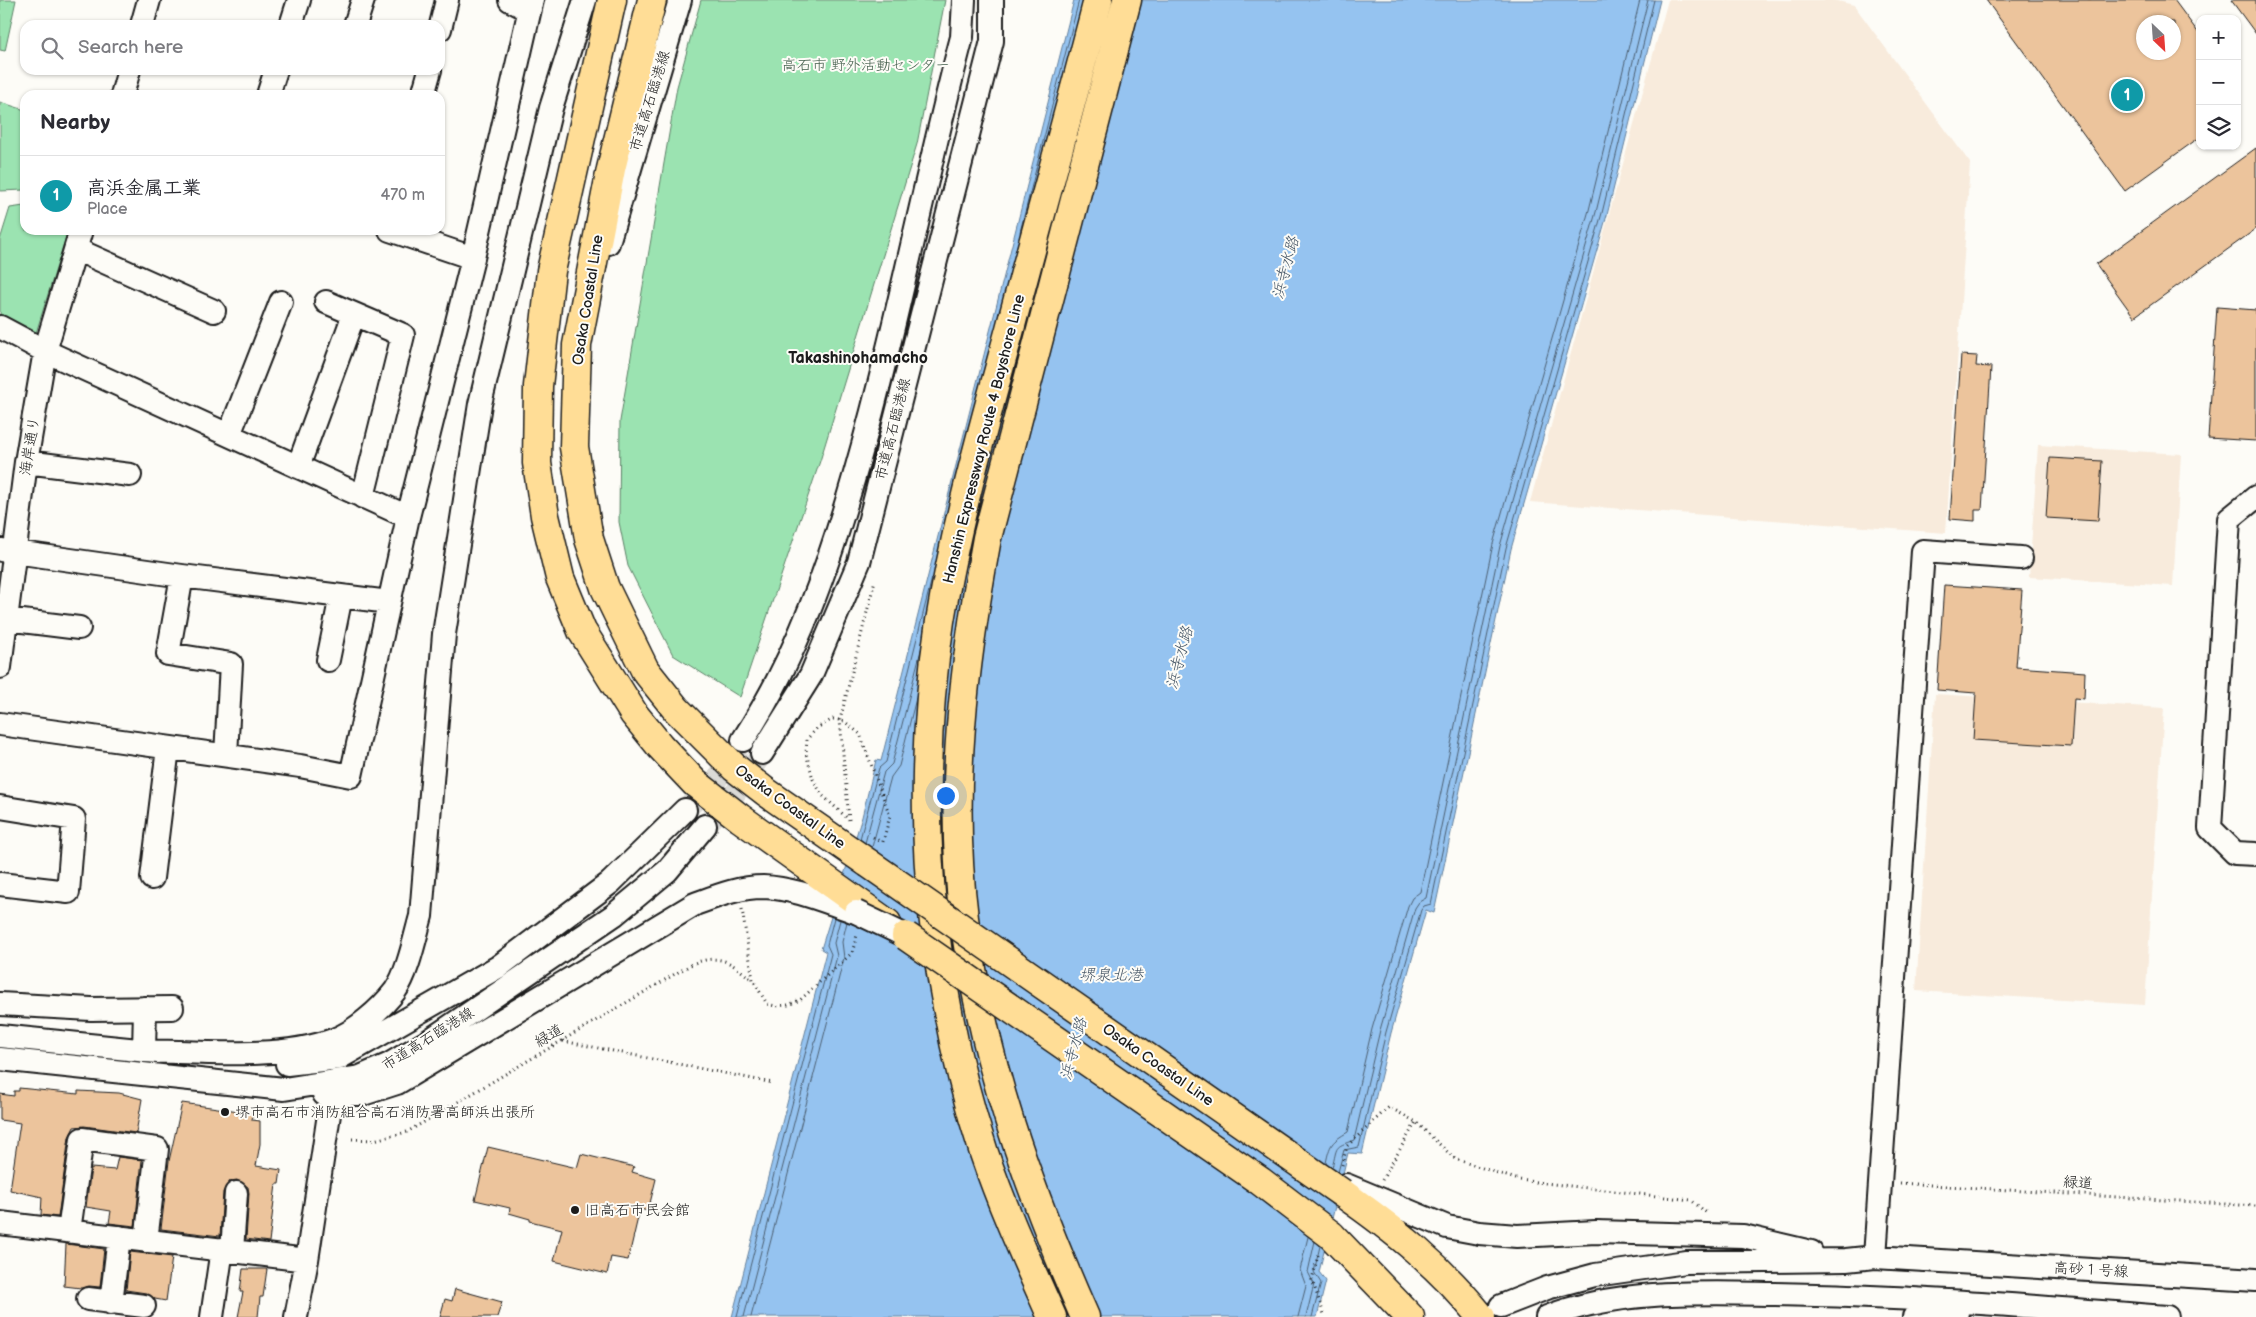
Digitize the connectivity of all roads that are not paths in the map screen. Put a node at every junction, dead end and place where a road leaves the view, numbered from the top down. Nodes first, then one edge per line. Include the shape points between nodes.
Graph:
1 (149, 0) edge
2 (300, 0) edge
3 (363, 0) edge
4 (447, 0) edge
5 (585, 0) edge
6 (612, 0) edge
7 (652, 0) edge
8 (680, 0) edge
9 (964, 0) edge
10 (992, 0) edge
11 (1098, 0) edge
12 (1127, 0) edge
13 (524, 3) edge
14 (143, 20) edge
15 (293, 20) edge
16 (357, 20) edge
17 (442, 20) edge
18 (128, 75) edge
19 (274, 75) edge
20 (429, 75) edge
21 (123, 90) edge
22 (270, 90) edge
23 (424, 90) edge
24 (80, 235) edge
25 (405, 235) edge
26 (82, 252) dead end
27 (473, 258) junction
28 (281, 302) dead end
29 (326, 302) dead end
30 (214, 311) dead end
31 (354, 314) junction
32 (0, 327) edge
33 (577, 345) junction
34 (45, 351) junction
35 (229, 435) junction
36 (26, 462) junction
37 (298, 467) junction
38 (130, 475) dead end
39 (363, 497) junction
40 (2256, 497) edge
41 (408, 517) junction
42 (7, 551) edge
43 (2021, 558) dead end
44 (182, 576) junction
45 (341, 596) junction
46 (389, 602) junction
47 (79, 628) dead end
48 (3, 631) edge
49 (328, 660) dead end
50 (0, 667) edge
51 (0, 724) edge
52 (744, 740) tunnel mouth
53 (168, 748) junction
54 (762, 753) tunnel mouth
55 (226, 755) junction
56 (0, 807) edge
57 (685, 810) tunnel mouth
58 (705, 826) tunnel mouth
59 (2256, 854) edge
60 (152, 878) dead end
61 (0, 884) edge
62 (856, 907) junction
63 (0, 1004) edge
64 (145, 1008) junction
65 (172, 1008) dead end
66 (0, 1036) edge
67 (144, 1051) junction
68 (339, 1058) junction
69 (0, 1059) edge
70 (333, 1089) junction
71 (1344, 1189) junction
72 (236, 1193) dead end
73 (0, 1223) edge
74 (69, 1231) junction
75 (119, 1237) junction
76 (146, 1241) junction
77 (227, 1250) junction
78 (1875, 1257) junction
79 (307, 1260) junction
80 (1846, 1260) junction
81 (2256, 1280) edge
82 (88, 1298) dead end
83 (111, 1303) junction
84 (144, 1306) dead end
85 (1918, 1308) edge
86 (1491, 1312) edge
87 (212, 1317) edge
88 (296, 1317) edge
89 (1052, 1317) edge
90 (1085, 1317) edge
91 (1410, 1317) edge
92 (1547, 1317) edge
93 (2168, 1317) edge

1 - 14 street
2 - 15 street
3 - 16 street
4 - 17 street
5 - 67 street via 551,108 480,404 444,634 421,916 396,990 368,1019 334,1040 286,1051
6 - 62 main road via 550,271 538,386 537,463 544,516 560,578 582,631 634,714 660,746 695,783
7 - 33 main road, Osaka Coastal Line via 612,169
8 - 33 street, 市道高石臨港線
9 - 52 street, 市道高石臨港線 via 962,37 879,390 834,546 796,645
10 - 54 street, 市道高石臨港線 via 992,41 859,562 811,675
11 - 89 main road, Hanshin Expressway Route 4 Bayshore Line, bridge via 958,532 940,622 931,707 928,784 928,856 934,923 945,999 962,1077 984,1154
12 - 90 main road, Hanshin Expressway Route 4 Bayshore Line, bridge via 988,538 972,624 958,780 964,917 976,994 993,1068 1039,1210
13 - 27 street
18 - 21 street
19 - 22 street
20 - 23 street
24 - 34 street, 海岸通り
25 - 27 street
26 - 30 street
27 - 41 street
28 - 35 street
29 - 31 street
31 - 37 street
31 - 39 street via 403,334
32 - 34 street
33 - 71 main road, Osaka Coastal Line, bridge via 574,447 589,539 605,588 645,670 676,709 735,768 766,792 1309,1169
34 - 35 street
34 - 36 street, 海岸通り
35 - 37 street
36 - 38 street
36 - 42 street, 海岸通り
37 - 39 street
39 - 41 street
40 - 59 street via 2229,519 2210,828 2235,853
41 - 46 street
42 - 44 street
42 - 48 street, 海岸通り
43 - 78 street via 1923,552
44 - 45 street
44 - 55 street via 168,654 231,664
45 - 46 street
45 - 49 street
46 - 55 street via 351,776
47 - 48 street
48 - 50 street, 海岸通り
51 - 53 street
53 - 55 street
53 - 60 street
56 - 61 street via 74,819 68,892
57 - 68 street, 市道高石臨港線 via 610,883 498,967
58 - 70 street, 市道高石臨港線 via 667,871 614,915 420,1047
62 - 70 street via 763,887 732,891 687,909 397,1083 363,1094
62 - 91 main road, bridge via 906,936 1260,1181 1331,1235
63 - 64 street
64 - 65 street
64 - 67 street
66 - 67 street, 市道高石臨港線
67 - 68 street, 市道高石臨港線 via 274,1064
68 - 70 street
69 - 70 street via 284,1089
70 - 79 street
71 - 80 street via 1447,1227 1479,1233 1517,1236 1596,1232 1743,1236
71 - 86 main road, Osaka Coastal Line via 1456,1286
72 - 77 street
73 - 74 street
74 - 75 street
74 - 76 street via 82,1139 156,1149
75 - 76 street
75 - 83 street
76 - 77 street
77 - 79 street
77 - 87 street
78 - 80 street, 高砂１号線
78 - 81 street, 高砂１号線
79 - 88 street
80 - 86 street via 1686,1262 1595,1275 1547,1288
82 - 83 street
83 - 84 street
85 - 92 street via 1842,1295 1692,1293 1606,1300
85 - 93 street via 2030,1306

